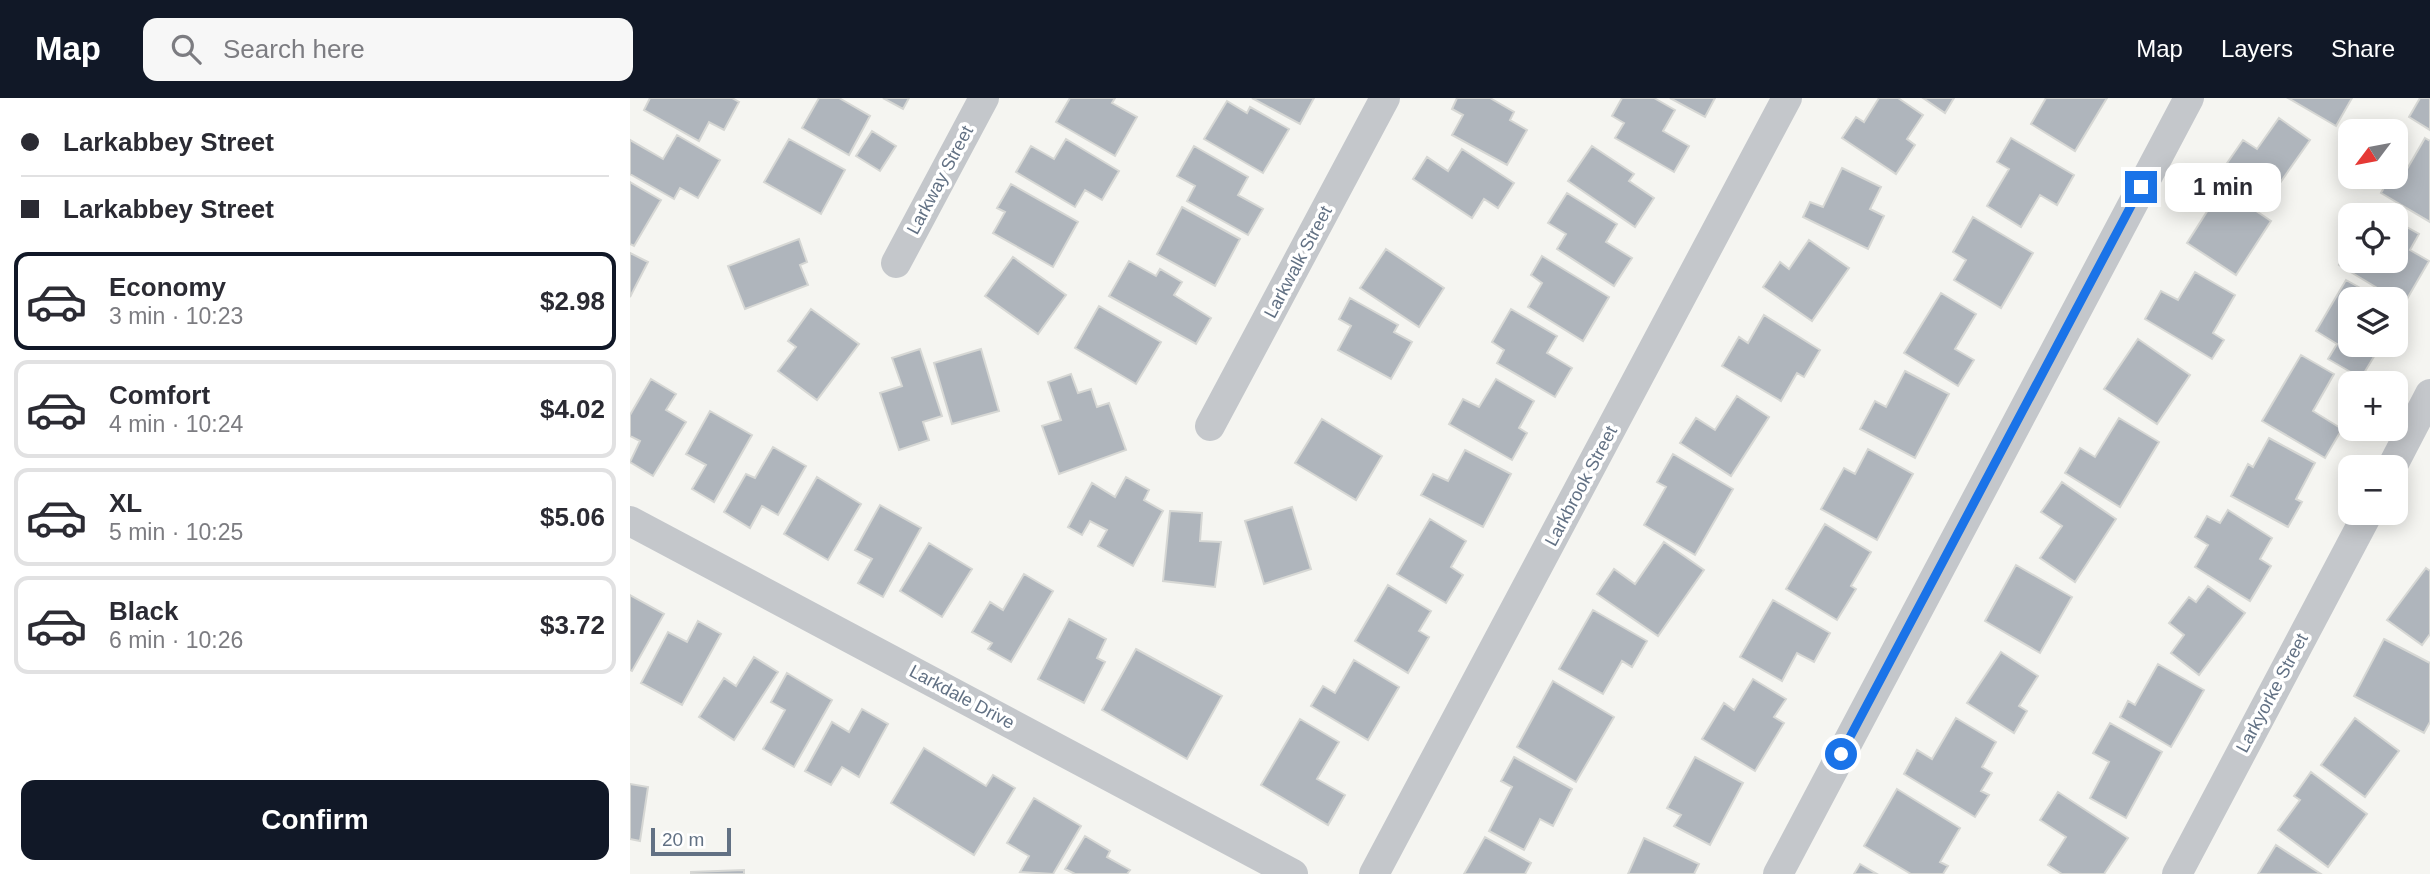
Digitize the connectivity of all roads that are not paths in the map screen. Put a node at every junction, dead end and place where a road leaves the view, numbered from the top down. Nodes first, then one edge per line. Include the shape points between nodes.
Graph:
1 (984, 98) edge
2 (1385, 98) edge
3 (1787, 98) edge
4 (2189, 98) edge
5 (896, 262) dead end
6 (2430, 394) edge
7 (1210, 426) dead end
8 (2398, 455) edge
9 (630, 521) edge
10 (2362, 525) edge
11 (1293, 874) edge
12 (1374, 874) edge
13 (1778, 874) edge
14 (2177, 874) edge

1 - 5 street, Larkway Street
2 - 7 street, Larkwalk Street
3 - 12 street, Larkbrook Street
4 - 13 street
6 - 8 street
9 - 11 street, Larkdale Drive
10 - 14 street, Larkyorke Street

